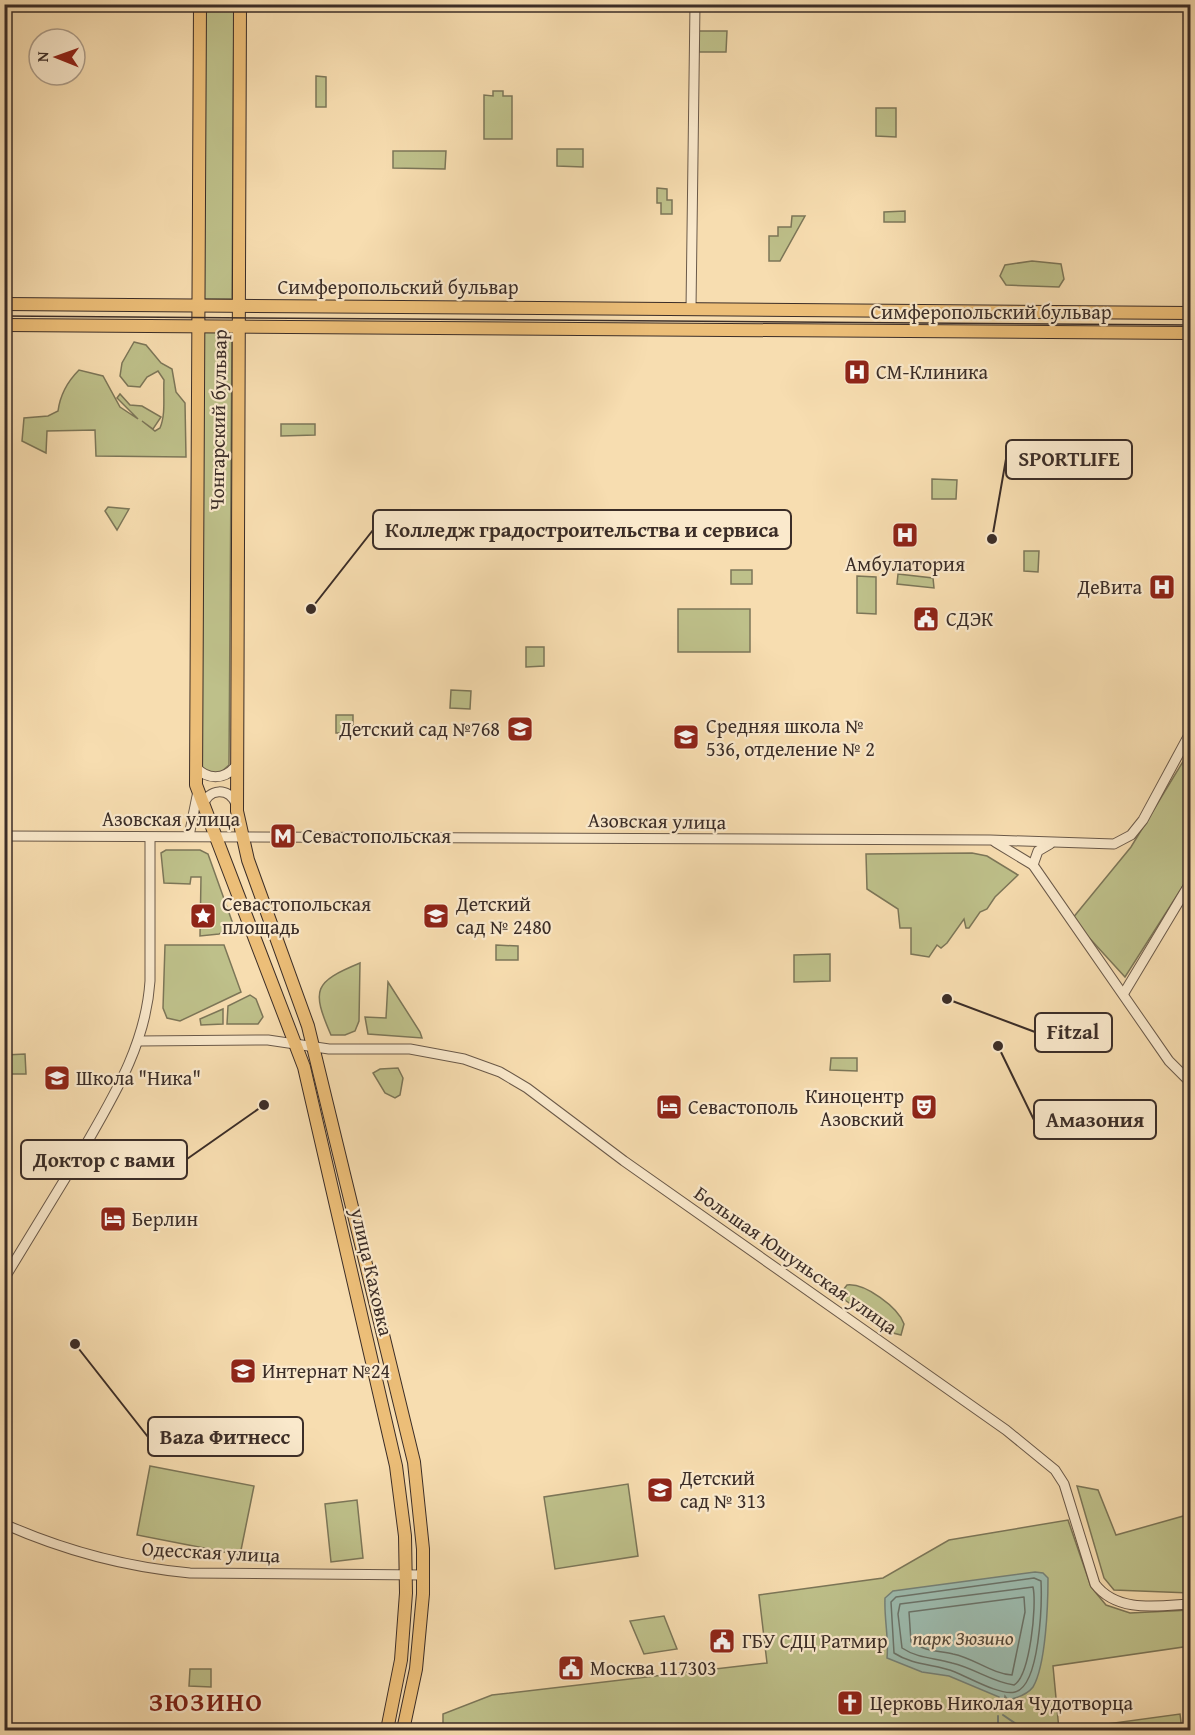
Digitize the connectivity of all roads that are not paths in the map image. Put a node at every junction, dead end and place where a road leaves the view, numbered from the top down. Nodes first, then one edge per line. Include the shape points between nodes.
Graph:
1 (200, 4) edge
2 (240, 4) edge
3 (695, 4) edge
4 (4, 304) edge
5 (198, 306) junction
6 (239, 306) junction
7 (691, 309) junction
8 (792, 309) junction
9 (1191, 313) edge
10 (4, 325) edge
11 (198, 326) junction
12 (239, 326) junction
13 (791, 331) junction
14 (1191, 333) edge
15 (1191, 733) edge
16 (196, 767) junction
17 (235, 767) junction
18 (198, 792) junction
19 (236, 804) junction
20 (203, 806) junction
21 (4, 836) edge
22 (189, 836) junction
23 (217, 837) junction
24 (240, 837) junction
25 (150, 838) junction
26 (990, 840) junction
27 (1052, 843) junction
28 (1034, 865) junction
29 (1191, 883) edge
30 (1124, 993) junction
31 (138, 1041) junction
32 (296, 1043) junction
33 (313, 1046) junction
34 (1191, 1082) edge
35 (4, 1279) edge
36 (4, 1524) edge
37 (407, 1575) junction
38 (424, 1575) junction
39 (1191, 1604) edge
40 (387, 1731) edge
41 (403, 1731) edge

1 - 5 main road, Чонгарский бульвар
2 - 6 main road, Чонгарский бульвар
3 - 7 street
4 - 5 main road, Симферопольский бульвар
5 - 6 main road, Симферопольский бульвар
5 - 11 main road, Чонгарский бульвар
6 - 7 main road, Симферопольский бульвар
6 - 12 main road, Чонгарский бульвар
7 - 8 main road, Симферопольский бульвар
8 - 9 main road, Симферопольский бульвар
8 - 13 main road
10 - 11 main road, Симферопольский бульвар
11 - 12 main road, Симферопольский бульвар
11 - 16 main road, Чонгарский бульвар
12 - 13 main road, Симферопольский бульвар
12 - 17 main road, Чонгарский бульвар
13 - 14 main road, Симферопольский бульвар
15 - 27 street via 1131,836 1114,844
16 - 17 street via 215,777
16 - 18 main road, Чонгарский бульвар
17 - 19 main road, Чонгарский бульвар
18 - 20 main road, Чонгарский бульвар
18 - 22 street, Чонгарский бульвар
19 - 20 street via 228,794 219,791 210,794
19 - 24 main road, Чонгарский бульвар
20 - 23 main road, Чонгарский бульвар
21 - 25 street, Азовская улица
22 - 23 street, Азовская улица
22 - 25 street, Азовская улица
23 - 24 street, Азовская улица
23 - 32 main road, улица Каховка
24 - 26 street, Азовская улица
24 - 33 main road, улица Каховка via 300,999
25 - 31 street via 150,981
26 - 27 street
26 - 28 street, Азовская улица
27 - 28 street via 1038,851
28 - 30 street, Азовская улица
29 - 30 street
30 - 34 street, Азовская улица via 1170,1061
31 - 32 street
31 - 35 street via 121,1082
32 - 33 street, Большая Юшуньская улица
32 - 37 main road, улица Каховка via 396,1466
33 - 38 main road, улица Каховка via 414,1462
33 - 39 street, Большая Юшуньская улица via 448,1054 493,1069 527,1088 1044,1461 1064,1484 1095,1584 1104,1596 1123,1604
36 - 37 street, Одесская улица via 70,1550 152,1570
37 - 38 street, Одесская улица
37 - 40 main road, улица Каховка via 401,1660
38 - 41 main road, улица Каховка via 416,1669

